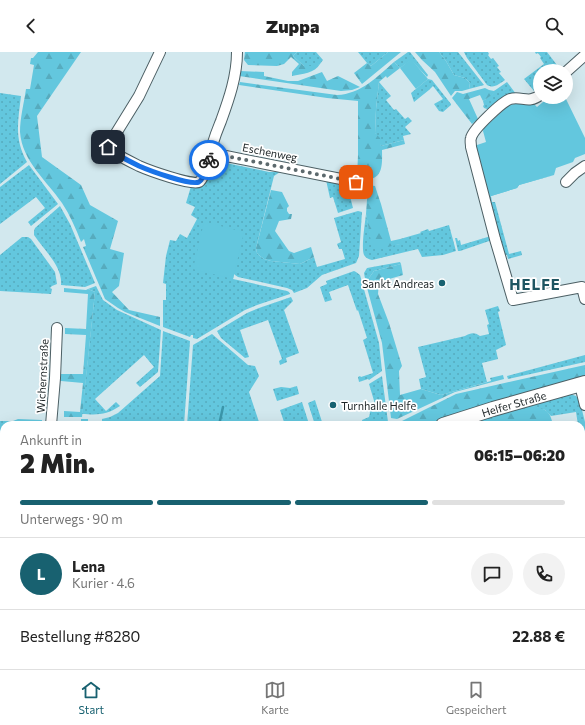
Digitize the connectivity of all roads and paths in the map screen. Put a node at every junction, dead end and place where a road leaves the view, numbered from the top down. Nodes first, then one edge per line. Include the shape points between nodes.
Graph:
1 (160, 52) edge
2 (237, 52) edge
3 (585, 55) edge
4 (573, 66) edge
5 (533, 100) edge
6 (211, 153) junction
7 (585, 166) edge
8 (356, 182) dead end
9 (566, 182) dead end
10 (585, 299) edge
11 (57, 328) dead end
12 (582, 384) edge
13 (585, 405) edge
14 (51, 421) edge
15 (456, 421) edge

1 - 6 street via 139,96 110,143 109,150 141,167 192,183 203,178
2 - 6 street via 234,78
3 - 4 street
5 - 10 street via 506,101 480,124 471,138 471,147 495,239 513,300 582,287
6 - 8 street, Eschenweg
7 - 9 street
11 - 14 street, Wichernstraße
12 - 13 street
12 - 15 street, Helfer Straße

